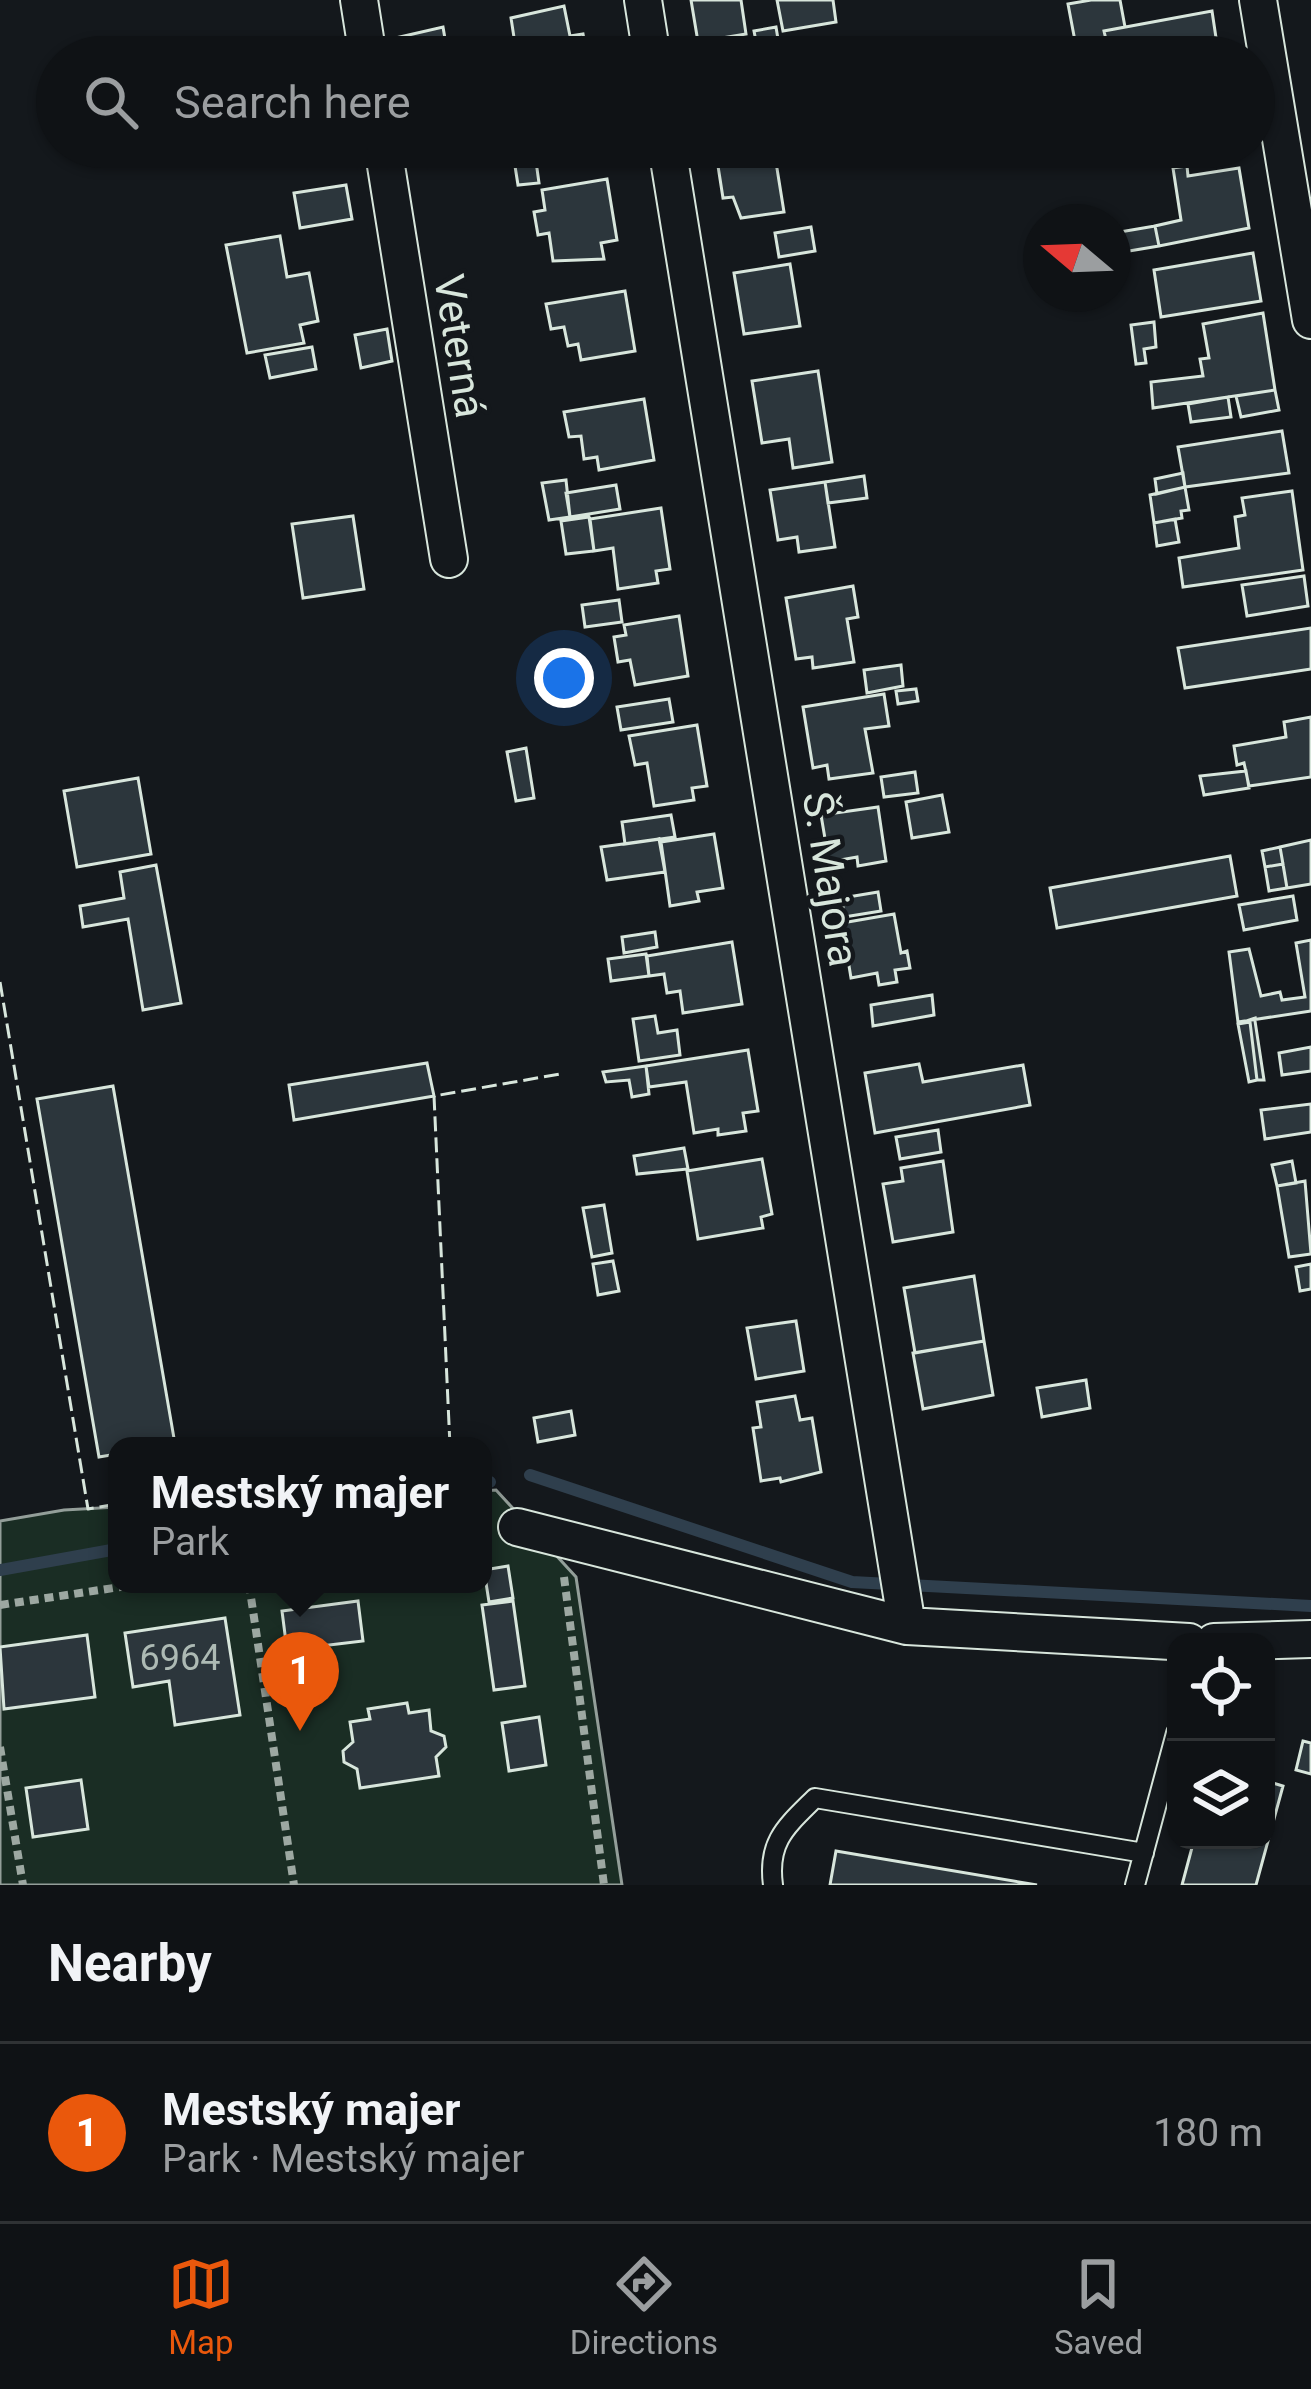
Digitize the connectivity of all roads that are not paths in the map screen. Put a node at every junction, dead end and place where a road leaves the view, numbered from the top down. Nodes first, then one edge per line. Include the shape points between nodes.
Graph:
1 (359, 0) edge
2 (643, 0) edge
3 (1258, 0) edge
4 (365, 36) edge
5 (649, 36) edge
6 (1264, 36) edge
7 (1275, 103) edge
8 (386, 168) edge
9 (670, 168) edge
10 (1311, 320) edge
11 (449, 559) dead end
12 (517, 1527) dead end
13 (907, 1626) junction
14 (1311, 1640) edge
15 (1167, 1641) edge
16 (1275, 1641) edge
17 (1174, 1741) edge
18 (1144, 1853) junction
19 (773, 1885) edge
20 (1135, 1885) edge

1 - 4 street
2 - 5 street
3 - 6 street
7 - 10 street
8 - 11 street, Veterná
9 - 13 street, Š. Majora
12 - 13 street
13 - 15 street
14 - 16 street
17 - 18 lane
18 - 19 lane via 815,1798 778,1835
18 - 20 lane

